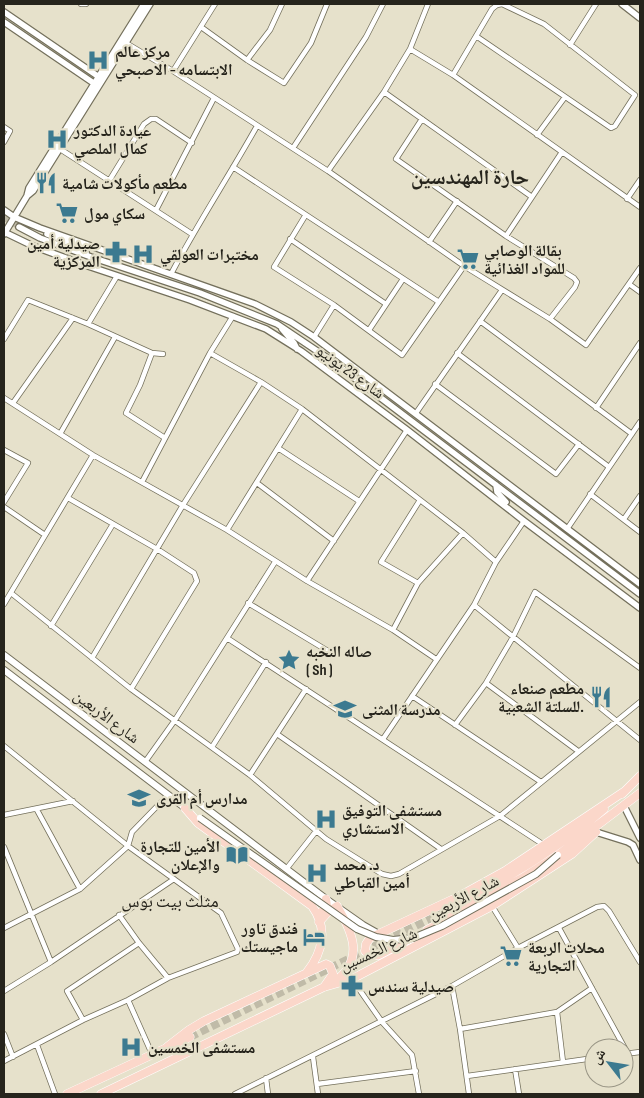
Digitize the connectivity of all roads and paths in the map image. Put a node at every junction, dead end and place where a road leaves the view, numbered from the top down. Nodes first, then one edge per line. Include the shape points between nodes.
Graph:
1 (81, 4) edge
2 (86, 4) edge
3 (144, 4) edge
4 (150, 4) edge
5 (215, 4) edge
6 (282, 4) edge
7 (327, 4) edge
8 (383, 4) edge
9 (428, 4) edge
10 (596, 4) edge
11 (622, 4) edge
12 (4, 12) edge
13 (640, 18) edge
14 (4, 22) edge
15 (26, 26) junction
16 (201, 27) junction
17 (22, 34) junction
18 (476, 36) junction
19 (126, 43) junction
20 (570, 45) junction
21 (410, 49) junction
22 (247, 60) junction
23 (173, 71) junction
24 (452, 75) junction
25 (99, 77) junction
26 (95, 84) junction
27 (384, 92) junction
28 (565, 97) junction
29 (214, 98) junction
30 (422, 119) junction
31 (257, 126) junction
32 (4, 127) edge
33 (537, 135) junction
34 (4, 142) edge
35 (192, 143) junction
36 (292, 148) junction
37 (60, 149) junction
38 (562, 152) junction
39 (234, 168) junction
40 (328, 171) junction
41 (640, 180) edge
42 (109, 181) junction
43 (28, 196) junction
44 (532, 197) junction
45 (627, 199) junction
46 (457, 201) junction
47 (640, 207) edge
48 (4, 210) edge
49 (156, 210) junction
50 (305, 216) junction
51 (14, 217) junction
52 (19, 227) tunnel mouth
53 (40, 228) junction
54 (4, 233) edge
55 (192, 234) junction
56 (506, 236) junction
57 (290, 239) junction
58 (429, 242) junction
59 (33, 246) junction
60 (92, 257) junction
61 (464, 266) junction
62 (640, 268) edge
63 (171, 274) junction
64 (117, 276) junction
65 (404, 279) junction
66 (629, 284) junction
67 (206, 286) junction
68 (502, 290) junction
69 (640, 292) edge
70 (439, 302) junction
71 (386, 304) junction
72 (334, 305) junction
73 (245, 310) junction
74 (233, 316) junction
75 (73, 318) junction
76 (550, 319) junction
77 (480, 321) junction
78 (88, 324) junction
79 (277, 324) junction
80 (369, 330) junction
81 (115, 337) junction
82 (314, 337) junction
83 (4, 339) edge
84 (640, 343) edge
85 (297, 349) junction
86 (152, 353) junction
87 (210, 353) junction
88 (457, 353) junction
89 (163, 354) dead end
90 (260, 382) junction
91 (435, 384) junction
92 (4, 398) edge
93 (13, 403) junction
94 (596, 408) junction
95 (302, 409) junction
96 (416, 413) junction
97 (640, 422) edge
98 (407, 430) junction
99 (60, 434) junction
100 (632, 434) junction
101 (165, 438) junction
102 (579, 444) junction
103 (278, 448) junction
104 (4, 450) edge
105 (93, 455) junction
106 (609, 467) junction
107 (380, 469) junction
108 (142, 482) junction
109 (257, 483) junction
110 (496, 485) junction
111 (590, 494) junction
112 (640, 496) edge
113 (68, 498) junction
114 (420, 500) junction
115 (359, 501) junction
116 (4, 502) edge
117 (183, 505) junction
118 (4, 507) edge
119 (508, 507) junction
120 (624, 520) junction
121 (524, 521) junction
122 (114, 524) junction
123 (567, 529) junction
124 (227, 530) junction
125 (640, 532) edge
126 (463, 534) junction
127 (45, 535) junction
128 (334, 541) junction
129 (157, 549) junction
130 (275, 562) junction
131 (496, 562) junction
132 (307, 581) junction
133 (418, 583) junction
134 (640, 584) edge
135 (11, 593) junction
136 (640, 594) edge
137 (248, 603) junction
138 (4, 604) edge
139 (474, 605) junction
140 (640, 608) edge
141 (51, 626) junction
142 (393, 630) junction
143 (513, 637) junction
144 (227, 638) junction
145 (328, 651) dead end
146 (4, 655) edge
147 (92, 658) junction
148 (436, 659) junction
149 (266, 662) junction
150 (640, 668) edge
151 (4, 670) edge
152 (486, 683) junction
153 (131, 689) junction
154 (306, 689) junction
155 (412, 696) junction
156 (640, 702) edge
157 (616, 719) junction
158 (176, 720) junction
159 (454, 725) junction
160 (277, 734) junction
161 (383, 739) junction
162 (640, 740) edge
163 (4, 746) edge
164 (212, 747) junction
165 (578, 751) junction
166 (145, 762) junction
167 (250, 776) junction
168 (640, 776) edge
169 (541, 782) junction
170 (625, 791) junction
171 (640, 793) edge
172 (168, 794) junction
173 (73, 801) junction
174 (622, 807) junction
175 (185, 808) junction
176 (37, 810) junction
177 (4, 815) edge
178 (500, 816) junction
179 (317, 830) junction
180 (596, 832) junction
181 (640, 838) edge
182 (128, 846) junction
183 (544, 846) junction
184 (4, 847) edge
185 (440, 849) junction
186 (558, 855) junction
187 (640, 860) edge
188 (287, 868) junction
189 (174, 880) junction
190 (80, 889) junction
191 (326, 899) junction
192 (460, 904) tunnel mouth
193 (337, 906) junction
194 (492, 906) junction
195 (315, 910) junction
196 (31, 915) junction
197 (119, 915) junction
198 (319, 922) junction
199 (4, 928) edge
200 (559, 928) junction
201 (388, 931) junction
202 (139, 943) junction
203 (518, 948) junction
204 (51, 962) junction
205 (640, 962) edge
206 (307, 972) junction
207 (168, 978) junction
208 (352, 979) junction
209 (327, 986) junction
210 (452, 986) junction
211 (592, 988) junction
212 (4, 991) edge
213 (128, 1000) junction
214 (556, 1012) junction
215 (83, 1020) junction
216 (382, 1022) junction
217 (460, 1029) junction
218 (4, 1034) edge
219 (190, 1037) tunnel mouth
220 (618, 1038) edge
221 (37, 1045) junction
222 (166, 1047) junction
223 (152, 1054) junction
224 (13, 1057) junction
225 (313, 1057) junction
226 (584, 1059) edge
227 (4, 1061) edge
228 (563, 1062) junction
229 (515, 1069) junction
230 (416, 1071) junction
231 (467, 1076) junction
232 (266, 1078) junction
233 (317, 1084) junction
234 (54, 1094) edge
235 (67, 1094) edge
236 (101, 1094) edge
237 (235, 1094) edge
238 (268, 1094) edge
239 (318, 1094) edge
240 (419, 1094) edge
241 (469, 1094) edge
242 (519, 1094) edge

1 - 2 street
3 - 25 street
4 - 19 street
5 - 16 street
6 - 22 street via 270,30
7 - 22 street via 311,43 284,83
8 - 36 street via 366,37
9 - 21 street
10 - 20 street
11 - 13 street
12 - 15 street
14 - 17 street
15 - 17 street
15 - 25 street
16 - 22 street
16 - 23 street
17 - 26 street
18 - 20 street via 492,9 502,4 544,24
18 - 24 street
18 - 28 street
19 - 23 street
19 - 37 street
20 - 28 street via 635,96 611,128
21 - 24 street
21 - 27 street
23 - 29 street
24 - 33 street
25 - 26 street
26 - 43 street via 29,188
27 - 30 street
27 - 40 street
28 - 33 street
29 - 31 street
29 - 35 street
30 - 44 street
30 - 46 street via 396,159
31 - 36 street
31 - 39 street
32 - 34 street via 10,131
33 - 38 street
35 - 42 street via 156,119 151,119 144,124
35 - 49 street
36 - 40 street
37 - 42 street
37 - 43 street
38 - 44 street
38 - 45 street
39 - 50 street
39 - 55 street
40 - 58 street
41 - 45 street
42 - 49 street
43 - 51 street
44 - 56 street
45 - 47 street
46 - 56 street
46 - 58 street
48 - 51 street, شارع 23 يونيو
49 - 55 street
50 - 57 street
50 - 65 street
51 - 53 street, شارع 23 يونيو
51 - 54 street
52 - 60 street
53 - 60 street
53 - 63 street, شارع 23 يونيو
54 - 59 street, شارع 23 يونيو
55 - 63 street
56 - 76 street via 577,282
57 - 71 street
57 - 72 street via 274,266
58 - 61 street
59 - 60 street via 42,245 73,257
59 - 64 street, شارع 23 يونيو
60 - 73 street
61 - 68 street
61 - 70 street
62 - 66 street
63 - 67 street, شارع 23 يونيو
64 - 74 street, شارع 23 يونيو
64 - 78 street
65 - 70 street
65 - 71 street
66 - 69 street
66 - 76 street via 586,345
67 - 73 street via 237,302
67 - 82 street, شارع 23 يونيو via 255,304
68 - 76 street
68 - 77 street
70 - 80 street via 402,355
71 - 80 street
72 - 80 street
72 - 82 street
73 - 79 street
74 - 85 street, شارع 23 يونيو via 266,329
74 - 87 street
75 - 78 street
75 - 83 street via 28,300
75 - 93 street
77 - 88 street
77 - 94 street
78 - 81 street
79 - 85 street
79 - 110 street via 332,360
81 - 86 street
81 - 99 street
82 - 96 street, شارع 23 يونيو
84 - 94 street
85 - 98 street, شارع 23 يونيو
86 - 89 street
86 - 101 street via 126,413
87 - 90 street
87 - 101 street
88 - 91 street
88 - 102 street
90 - 95 street
90 - 117 street
91 - 96 street
91 - 102 street via 556,474
92 - 93 street
93 - 99 street
94 - 100 street
95 - 103 street
95 - 107 street
96 - 123 street, شارع 23 يونيو
97 - 100 street
98 - 107 street
98 - 119 street, شارع 23 يونيو
99 - 105 street
100 - 106 street
101 - 108 street
102 - 106 street
103 - 109 street
103 - 115 street
104 - 116 street via 28,463
105 - 108 street
105 - 113 street
106 - 111 street
107 - 114 street
107 - 115 street
108 - 117 street
109 - 124 street
109 - 128 street
110 - 119 street
110 - 136 street
111 - 120 street
111 - 123 street
112 - 120 street
113 - 122 street
113 - 127 street
114 - 126 street
114 - 133 street via 381,562
115 - 128 street
117 - 124 street
117 - 129 street
118 - 127 street
119 - 121 street, شارع 23 يونيو
120 - 125 street
121 - 131 street
121 - 140 street, شارع 23 يونيو
122 - 129 street
122 - 141 street
123 - 134 street, شارع 23 يونيو
124 - 130 street
126 - 131 street
126 - 133 street
127 - 135 street
128 - 132 street
129 - 147 street
129 - 153 street via 194,573 197,580
130 - 132 street
130 - 137 street
131 - 139 street
132 - 142 street
133 - 142 street
135 - 138 street
135 - 141 street
137 - 144 street
137 - 145 street
139 - 143 street
139 - 148 street
141 - 147 street
142 - 148 street
143 - 150 street via 535,592
143 - 152 street
143 - 157 street
144 - 149 street
144 - 158 street
146 - 166 main road, شارع الأربعين
147 - 153 street
148 - 155 street
149 - 154 street
149 - 164 street
151 - 172 main road, شارع الأربعين
152 - 159 street
152 - 165 street
153 - 158 street
154 - 160 street
154 - 161 street
155 - 159 street
155 - 161 street
156 - 157 street
157 - 162 street
157 - 165 street
158 - 164 street
158 - 166 street
159 - 169 street
160 - 167 street
160 - 185 street
161 - 178 street
163 - 173 street
164 - 167 street
165 - 169 street
166 - 188 main road, شارع الأربعين
167 - 179 street
168 - 170 main road
169 - 178 street
170 - 183 main road
170 - 192 main road via 550,850
171 - 174 main road, شارع الخمسين
172 - 175 main road, شارع الأربعين
172 - 182 street via 132,832
173 - 176 street
173 - 182 street
174 - 180 main road, شارع الخمسين
174 - 181 street
174 - 186 main road, شارع الخمسين
175 - 186 main road, شارع الأربعين, bridge via 357,929 393,940 413,938 442,926 536,874
175 - 195 main road via 198,823
176 - 177 street
176 - 190 street
178 - 183 street
178 - 185 street
179 - 185 street via 382,874 391,876
179 - 188 street
180 - 187 street via 628,842
180 - 194 main road, شارع الخمسين via 572,854
182 - 189 street
182 - 190 street
183 - 201 main road via 458,898
184 - 196 street
186 - 201 main road, شارع الخمسين via 379,956 370,956 365,951 370,938
188 - 191 main road, شارع الأربعين
189 - 197 street
189 - 207 street via 221,913 238,949
190 - 196 street
191 - 193 main road, شارع الأربعين
191 - 195 main road via 325,909
193 - 198 main road
193 - 201 main road, شارع الأربعين via 379,934
193 - 209 main road via 350,929 352,958 340,978
194 - 203 street
194 - 208 main road, شارع الخمسين
195 - 198 main road
196 - 199 street
196 - 204 street
197 - 202 street
197 - 204 street
198 - 206 main road via 322,943
200 - 203 street
200 - 205 street via 604,906
200 - 211 street
202 - 207 street
202 - 215 street via 67,991
203 - 210 street
204 - 212 street
206 - 209 main road via 323,964 330,966 333,974
206 - 222 main road via 204,1022
207 - 213 street
208 - 209 main road, شارع الخمسين
208 - 216 street
209 - 236 main road, شارع الخمسين
210 - 216 street
210 - 217 street
211 - 214 street
211 - 220 street
213 - 215 street
213 - 223 street
214 - 217 street
214 - 228 street
215 - 221 street
216 - 225 street
216 - 230 street via 412,1055
217 - 231 street
218 - 224 street
219 - 222 main road
221 - 224 street
221 - 234 street
222 - 223 main road
223 - 235 main road
224 - 227 street
225 - 232 street
225 - 233 street
226 - 228 street
228 - 229 street
229 - 231 street
229 - 242 street
230 - 233 street
230 - 240 street
231 - 241 street
232 - 237 street
232 - 238 street
233 - 239 street

